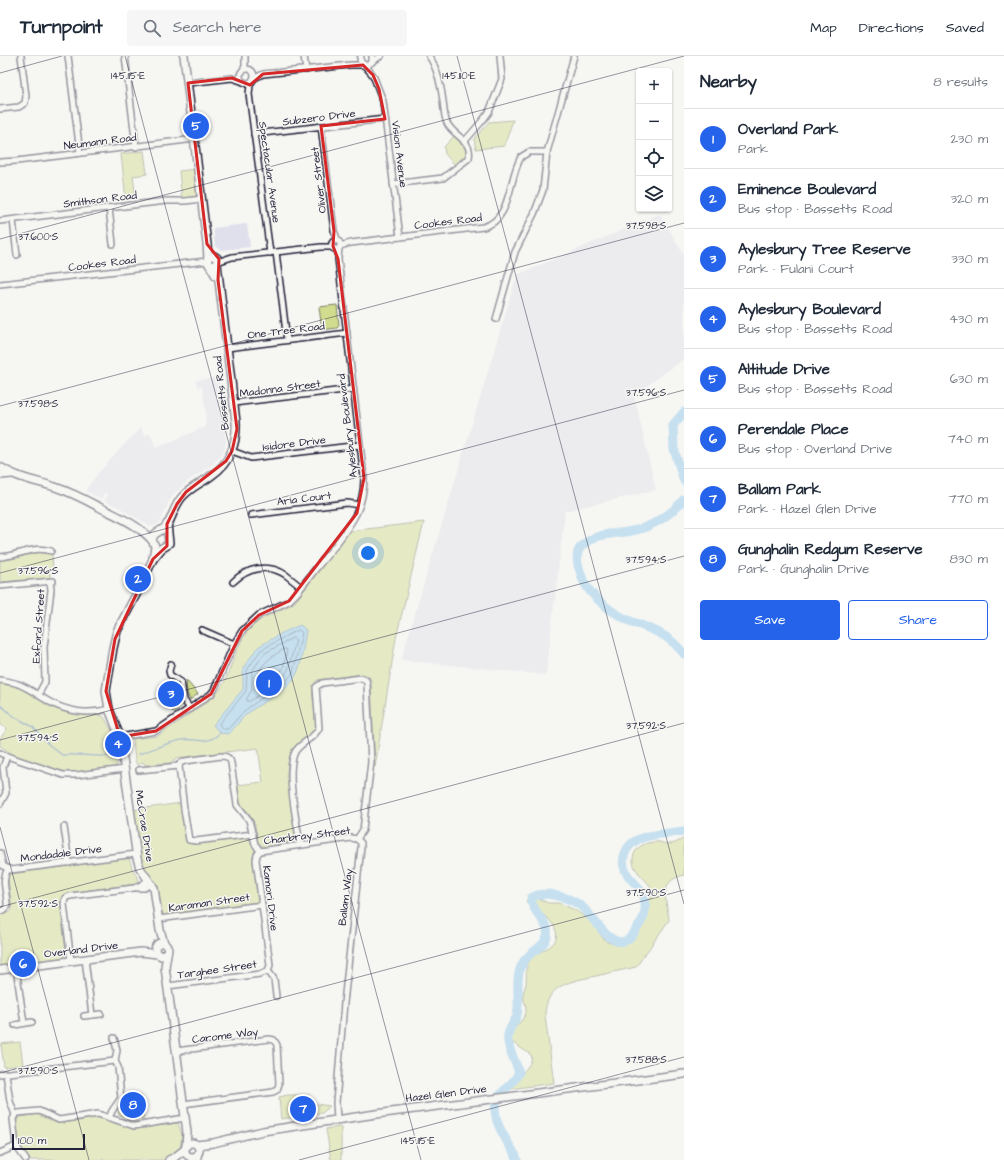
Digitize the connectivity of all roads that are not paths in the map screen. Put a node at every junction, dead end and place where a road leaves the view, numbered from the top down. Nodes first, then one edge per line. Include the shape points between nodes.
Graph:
1 (21, 56) edge
2 (68, 56) edge
3 (125, 56) edge
4 (184, 56) edge
5 (304, 56) edge
6 (381, 56) edge
7 (500, 56) edge
8 (574, 56) edge
9 (361, 57) edge
10 (431, 57) edge
11 (245, 59) edge
12 (372, 60) edge
13 (350, 64) junction
14 (364, 65) junction
15 (306, 70) junction
16 (252, 71) junction
17 (242, 73) junction
18 (263, 74) junction
19 (373, 75) junction
20 (232, 78) junction
21 (253, 79) junction
22 (244, 82) junction
23 (188, 83) junction
24 (249, 94) junction
25 (0, 109) edge
26 (385, 119) junction
27 (321, 126) junction
28 (254, 134) junction
29 (195, 139) junction
30 (464, 142) junction
31 (136, 147) junction
32 (547, 152) junction
33 (80, 153) junction
34 (0, 161) edge
35 (393, 184) junction
36 (202, 199) junction
37 (109, 208) junction
38 (13, 220) junction
39 (0, 222) edge
40 (400, 237) junction
41 (113, 244) dead end
42 (336, 245) junction
43 (276, 252) junction
44 (270, 253) junction
45 (17, 255) dead end
46 (213, 260) junction
47 (0, 284) edge
48 (496, 319) dead end
49 (347, 333) junction
50 (287, 340) junction
51 (227, 348) junction
52 (353, 389) junction
53 (234, 403) junction
54 (360, 445) junction
55 (232, 451) junction
56 (0, 468) edge
57 (0, 474) edge
58 (12, 474) junction
59 (360, 505) junction
60 (251, 515) dead end
61 (167, 524) junction
62 (168, 536) junction
63 (157, 540) junction
64 (51, 551) dead end
65 (0, 556) edge
66 (233, 582) dead end
67 (0, 586) edge
68 (301, 587) junction
69 (202, 630) dead end
70 (234, 644) junction
71 (171, 664) dead end
72 (0, 680) edge
73 (38, 695) junction
74 (109, 709) junction
75 (190, 709) junction
76 (120, 737) junction
77 (0, 753) edge
78 (7, 756) junction
79 (179, 766) junction
80 (125, 769) junction
81 (139, 770) dead end
82 (0, 804) edge
83 (64, 827) dead end
84 (253, 834) junction
85 (357, 839) junction
86 (300, 844) junction
87 (260, 851) junction
88 (0, 853) edge
89 (136, 854) junction
90 (69, 863) junction
91 (8, 869) junction
92 (151, 882) junction
93 (262, 905) junction
94 (0, 911) edge
95 (159, 919) junction
96 (159, 944) junction
97 (140, 952) junction
98 (167, 953) junction
99 (157, 954) junction
100 (85, 959) junction
101 (71, 961) junction
102 (165, 967) junction
103 (16, 968) junction
104 (0, 970) edge
105 (268, 971) junction
106 (168, 986) junction
107 (276, 996) dead end
108 (101, 1014) dead end
109 (92, 1015) junction
110 (84, 1016) dead end
111 (32, 1022) dead end
112 (24, 1023) junction
113 (15, 1025) dead end
114 (114, 1038) dead end
115 (176, 1051) junction
116 (115, 1061) junction
117 (0, 1074) edge
118 (6, 1074) junction
119 (684, 1074) edge
120 (183, 1104) junction
121 (15, 1115) junction
122 (109, 1118) junction
123 (185, 1118) junction
124 (337, 1120) junction
125 (187, 1132) junction
126 (16, 1146) junction
127 (197, 1151) edge
128 (0, 1153) edge
129 (188, 1154) edge
130 (172, 1158) edge
131 (26, 1160) edge

1 - 25 street via 25,103 19,107
2 - 33 street
3 - 31 street
4 - 23 street, Bassetts Road
5 - 15 street
6 - 12 street
7 - 30 street via 502,78 489,112
8 - 32 street
9 - 13 street
9 - 14 street, Vision Avenue
10 - 30 street via 442,85 447,123
11 - 16 street
11 - 17 street
12 - 14 street via 369,65
12 - 19 street, Vision Avenue
13 - 14 street
13 - 15 street
14 - 19 street, Vision Avenue
15 - 18 street
16 - 17 street via 246,70
16 - 18 street
16 - 21 street
17 - 20 street
17 - 22 street via 241,78
18 - 21 street
19 - 26 street, Vision Avenue via 381,95
20 - 22 street
20 - 23 street
21 - 22 street via 248,83
21 - 24 street, Spectacular Avenue
22 - 24 street, Spectacular Avenue
23 - 29 street, Bassetts Road
24 - 28 street, Spectacular Avenue
26 - 27 street, Subzero Drive
26 - 35 street, Vision Avenue
27 - 28 street, Subzero Drive
27 - 42 street, Oliver Street
28 - 44 street, Spectacular Avenue
29 - 31 street, Neumann Road
29 - 36 street, Bassetts Road
30 - 35 street via 470,150 468,160 447,176
31 - 33 street, Neumann Road
32 - 40 street, Cookes Road via 529,152 521,157 502,214 492,224
32 - 48 street via 541,195 515,252
33 - 34 street, Neumann Road
35 - 40 street, Vision Avenue
36 - 37 street, Smithson Road
36 - 46 street, Bassetts Road via 207,244
37 - 38 street, Smithson Road
37 - 41 street
38 - 39 street, Smithson Road
38 - 45 street
40 - 42 street, Cookes Road
42 - 43 street, Cookes Road
42 - 49 street, Aylesbury Boulevard
43 - 44 street, Cookes Road
43 - 50 street
44 - 46 street, Cookes Road
46 - 47 street, Cookes Road
46 - 51 street, Bassetts Road
49 - 50 street, One Tree Road
49 - 52 street, Aylesbury Boulevard
50 - 51 street, One Tree Road
51 - 53 street, Bassetts Road
52 - 53 street, Madonna Street
52 - 54 street, Aylesbury Boulevard
53 - 55 street, Bassetts Road via 237,428
54 - 55 street, Isidore Drive via 251,458
54 - 59 street, Aylesbury Boulevard via 364,486
55 - 61 street, Bassetts Road via 218,471 181,498
56 - 57 street
56 - 58 street
57 - 58 street
58 - 63 street via 67,492 129,522
59 - 60 street, Aria Court via 347,503
59 - 68 street, Aylesbury Boulevard via 349,527
61 - 62 street
61 - 63 street, Bassetts Road
62 - 63 street via 165,533
62 - 63 street, Bassetts Road via 168,545
63 - 74 street, Bassetts Road via 153,559 117,631 106,683
64 - 65 street via 32,549 14,555
66 - 68 street via 246,572 266,568 282,573
67 - 73 street, Exford Street via 51,582 44,647 45,682
68 - 70 street, Aylesbury Boulevard via 289,601 253,619
69 - 70 street
70 - 75 street, Aylesbury Boulevard via 214,690
71 - 75 street via 170,675 181,682 184,700
72 - 73 street via 17,684
73 - 74 street via 71,710 92,713
74 - 76 street, Bassetts Road
75 - 76 street, Aylesbury Boulevard via 156,732
76 - 80 street, Bassetts Road
77 - 78 street
78 - 80 street via 63,775
78 - 82 street via 3,767 6,790
79 - 81 street, Kamori Drive
79 - 84 street, Kamori Drive via 185,761 228,757 237,805 250,820
79 - 84 street via 189,840 196,842
80 - 89 street, McCrae Drive
83 - 90 street
84 - 87 street, Kamori Drive via 254,844
85 - 86 street, Charbray Street
85 - 86 street, Ballam Way via 363,830 370,762 367,686 366,680 358,678 322,682 316,687 319,728 295,753 291,773
85 - 124 street, Ballam Way via 361,847 344,1003 336,1103
86 - 87 street, Charbray Street
87 - 93 street, Kamori Drive via 256,860
88 - 91 street, Mondadale Drive via 2,864
89 - 90 street, Mondadale Drive
89 - 92 street, McCrae Drive via 140,868
90 - 91 street, Mondadale Drive
91 - 94 street via 4,880 7,907
92 - 95 street, McCrae Drive
92 - 101 street via 140,888 65,898 64,910
93 - 95 street, Karaman Street
93 - 105 street, Kamori Drive via 270,965
95 - 96 street, McCrae Drive
96 - 97 street, Overland Drive
96 - 98 street via 168,946
96 - 99 street via 155,949
97 - 99 street, Overland Drive
97 - 100 street, Overland Drive
98 - 99 street via 161,956
98 - 102 street
99 - 102 street
100 - 101 street, Overland Drive
100 - 109 street
101 - 103 street, Overland Drive
102 - 106 street
103 - 104 street, Overland Drive
103 - 112 street
105 - 106 street, Targhee Street
105 - 107 street, Kamori Drive via 274,979
106 - 115 street
108 - 109 street
109 - 110 street
111 - 112 street
112 - 113 street
114 - 116 street via 117,1050
115 - 120 street
115 - 120 street, Carome Way via 269,1039 274,1040 277,1045 277,1090
116 - 118 street
116 - 122 street via 122,1098
117 - 118 street
118 - 121 street
119 - 124 street, Hazel Glen Drive
120 - 123 street
121 - 122 street via 36,1111 59,1120 95,1114
121 - 126 street via 13,1123
122 - 123 street via 134,1126
123 - 125 street
124 - 127 street, Hazel Glen Drive via 263,1131 213,1143
125 - 127 street
125 - 129 street
126 - 128 street
126 - 131 street
127 - 129 street via 195,1157
127 - 129 street via 190,1143
129 - 130 street

